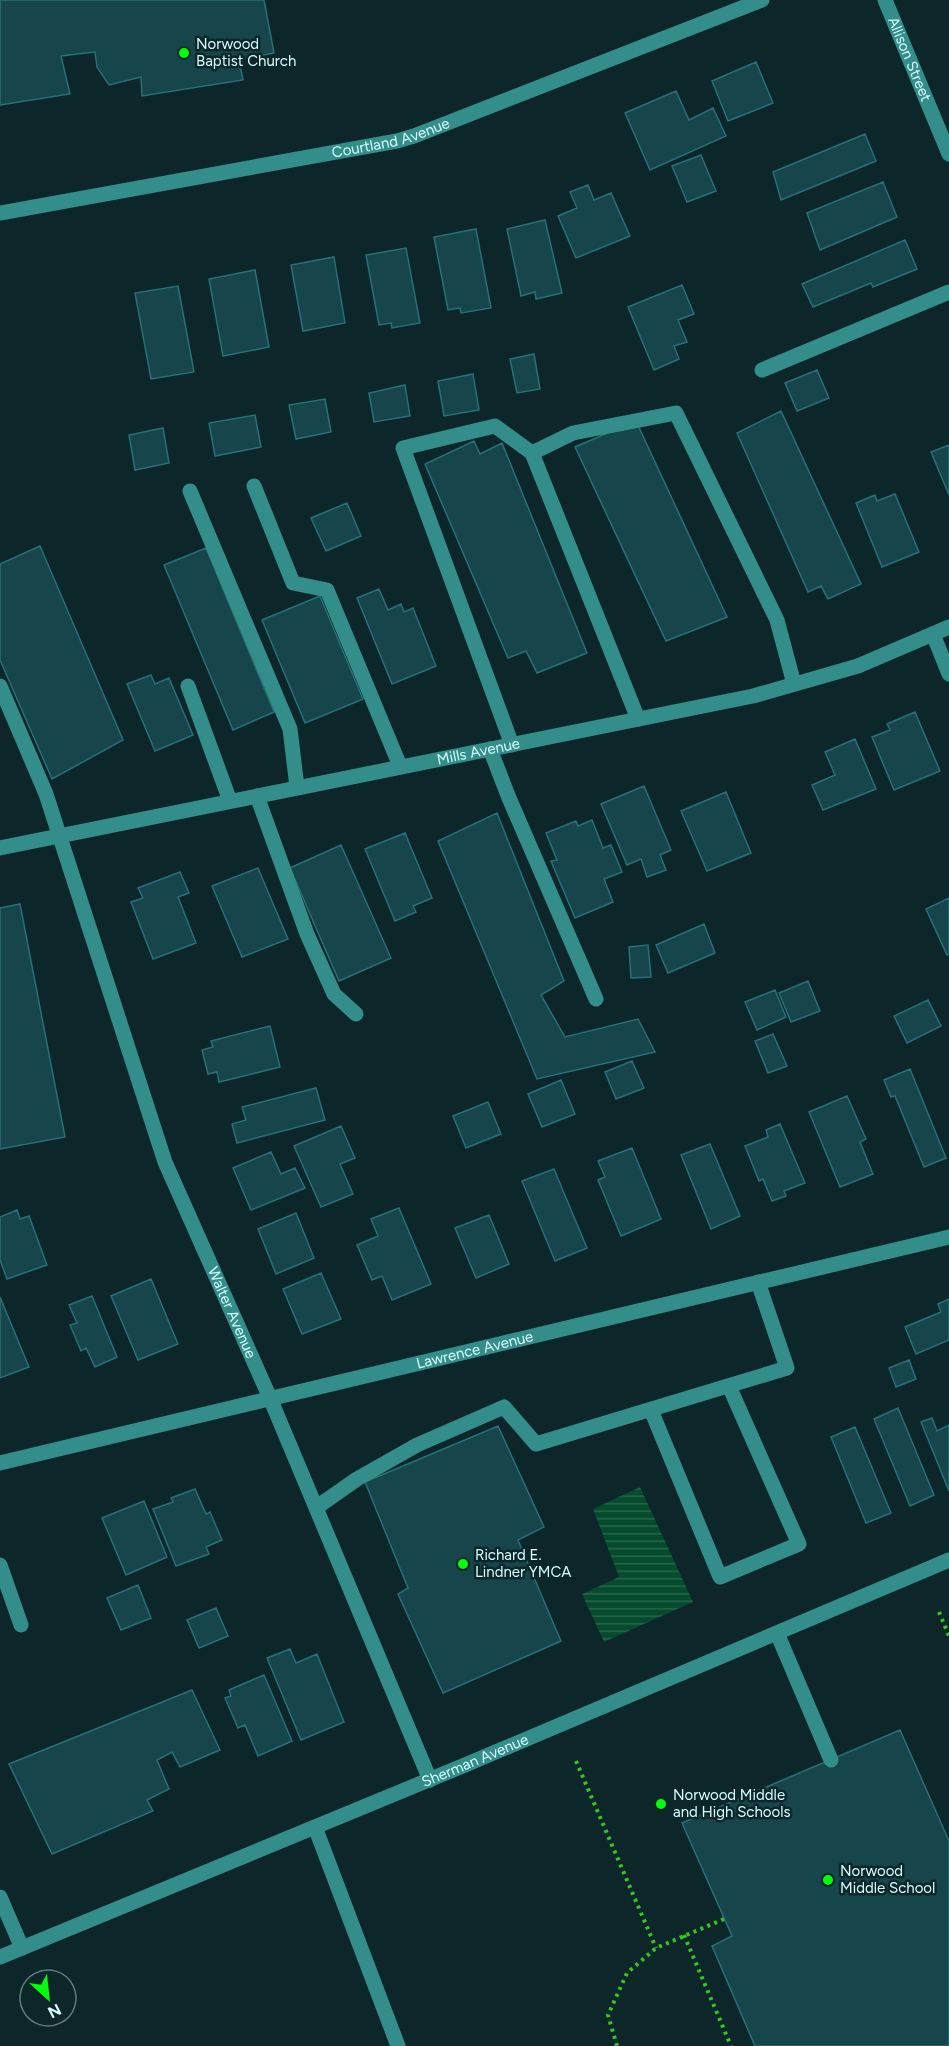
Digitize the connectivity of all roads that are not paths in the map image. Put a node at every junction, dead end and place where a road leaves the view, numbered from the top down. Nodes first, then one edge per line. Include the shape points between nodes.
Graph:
1 (762, 0) edge
2 (885, 0) edge
3 (949, 153) edge
4 (0, 213) edge
5 (949, 292) edge
6 (762, 370) dead end
7 (532, 453) junction
8 (254, 486) dead end
9 (190, 491) dead end
10 (949, 627) edge
11 (933, 634) junction
12 (949, 674) edge
13 (795, 684) junction
14 (0, 686) edge
15 (188, 686) dead end
16 (638, 719) junction
17 (512, 744) junction
18 (490, 749) junction
19 (400, 766) junction
20 (297, 787) junction
21 (257, 796) junction
22 (230, 801) junction
23 (59, 836) junction
24 (0, 848) edge
25 (596, 999) dead end
26 (356, 1014) dead end
27 (949, 1237) edge
28 (758, 1282) junction
29 (729, 1386) junction
30 (270, 1398) junction
31 (651, 1410) junction
32 (0, 1463) edge
33 (316, 1507) junction
34 (949, 1560) edge
35 (0, 1564) edge
36 (21, 1625) dead end
37 (777, 1633) junction
38 (831, 1760) dead end
39 (430, 1780) junction
40 (315, 1827) junction
41 (0, 1897) edge
42 (22, 1948) junction
43 (0, 1957) edge
44 (398, 2046) edge

1 - 4 street, Courtland Avenue via 406,138
2 - 3 street, Allison Street
5 - 6 street
7 - 13 street via 573,433 676,413 777,620
7 - 16 street
7 - 17 street via 495,426 403,448
8 - 19 street via 294,583 327,590
9 - 20 street via 290,729
10 - 11 street, Mills Avenue
11 - 12 street
11 - 13 street, Mills Avenue via 858,666
13 - 16 street, Mills Avenue
14 - 23 street, Walter Avenue via 46,794
15 - 22 street
16 - 17 street, Mills Avenue
17 - 18 street, Mills Avenue
18 - 19 street, Mills Avenue
18 - 25 street
19 - 20 street, Mills Avenue
20 - 21 street, Mills Avenue
21 - 22 street, Mills Avenue
21 - 26 street via 307,934 334,994
22 - 23 street, Mills Avenue
23 - 24 street, Mills Avenue
23 - 30 street, Walter Avenue via 165,1162
27 - 28 street, Lawrence Avenue
28 - 29 street via 788,1368
28 - 30 street, Lawrence Avenue
29 - 31 street
29 - 31 street via 799,1544 720,1577
30 - 32 street, Lawrence Avenue
30 - 33 street, Walter Avenue
31 - 33 street via 536,1444 504,1407 417,1445
33 - 39 street, Walter Avenue
34 - 37 street, Sherman Avenue
35 - 36 street
37 - 38 street
37 - 39 street, Sherman Avenue
39 - 40 street, Sherman Avenue
40 - 42 street, Sherman Avenue
40 - 44 street
41 - 42 street
42 - 43 street, Sherman Avenue

